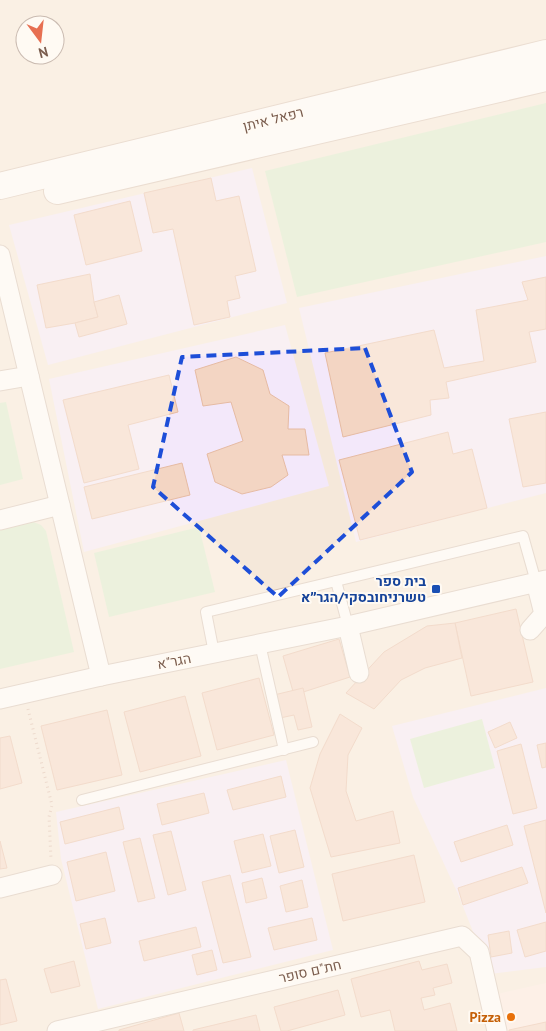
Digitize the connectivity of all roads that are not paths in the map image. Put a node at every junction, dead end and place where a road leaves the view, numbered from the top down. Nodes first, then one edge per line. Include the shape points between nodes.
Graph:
1 (546, 53) edge
2 (546, 78) edge
3 (0, 186) edge
4 (0, 204) edge
5 (0, 255) edge
6 (29, 376) junction
7 (0, 381) edge
8 (60, 505) junction
9 (0, 520) edge
10 (336, 581) junction
11 (541, 581) edge
12 (348, 626) junction
13 (530, 630) dead end
14 (260, 644) junction
15 (214, 653) junction
16 (359, 673) dead end
17 (101, 676) junction
18 (0, 699) edge
19 (313, 742) dead end
20 (284, 750) junction
21 (82, 800) dead end
22 (52, 875) road end
23 (0, 888) edge
24 (57, 1031) edge
25 (497, 1031) edge

1 - 3 main road, רפאל איתן
2 - 4 main road, רפאל איתן
5 - 6 street
6 - 7 street
6 - 8 street
8 - 9 street
8 - 17 street
10 - 11 lane via 523,536
10 - 12 lane
10 - 15 lane via 206,612
11 - 12 street, הגר"א
11 - 13 street via 544,614
12 - 14 street, הגר"א
12 - 16 street
14 - 15 street, הגר"א
14 - 20 lane
15 - 17 street, הגר"א
17 - 18 street, הגר"א
19 - 20 lane
20 - 21 lane
22 - 23 street
24 - 25 street, חת"ם סופר via 462,936 479,952

